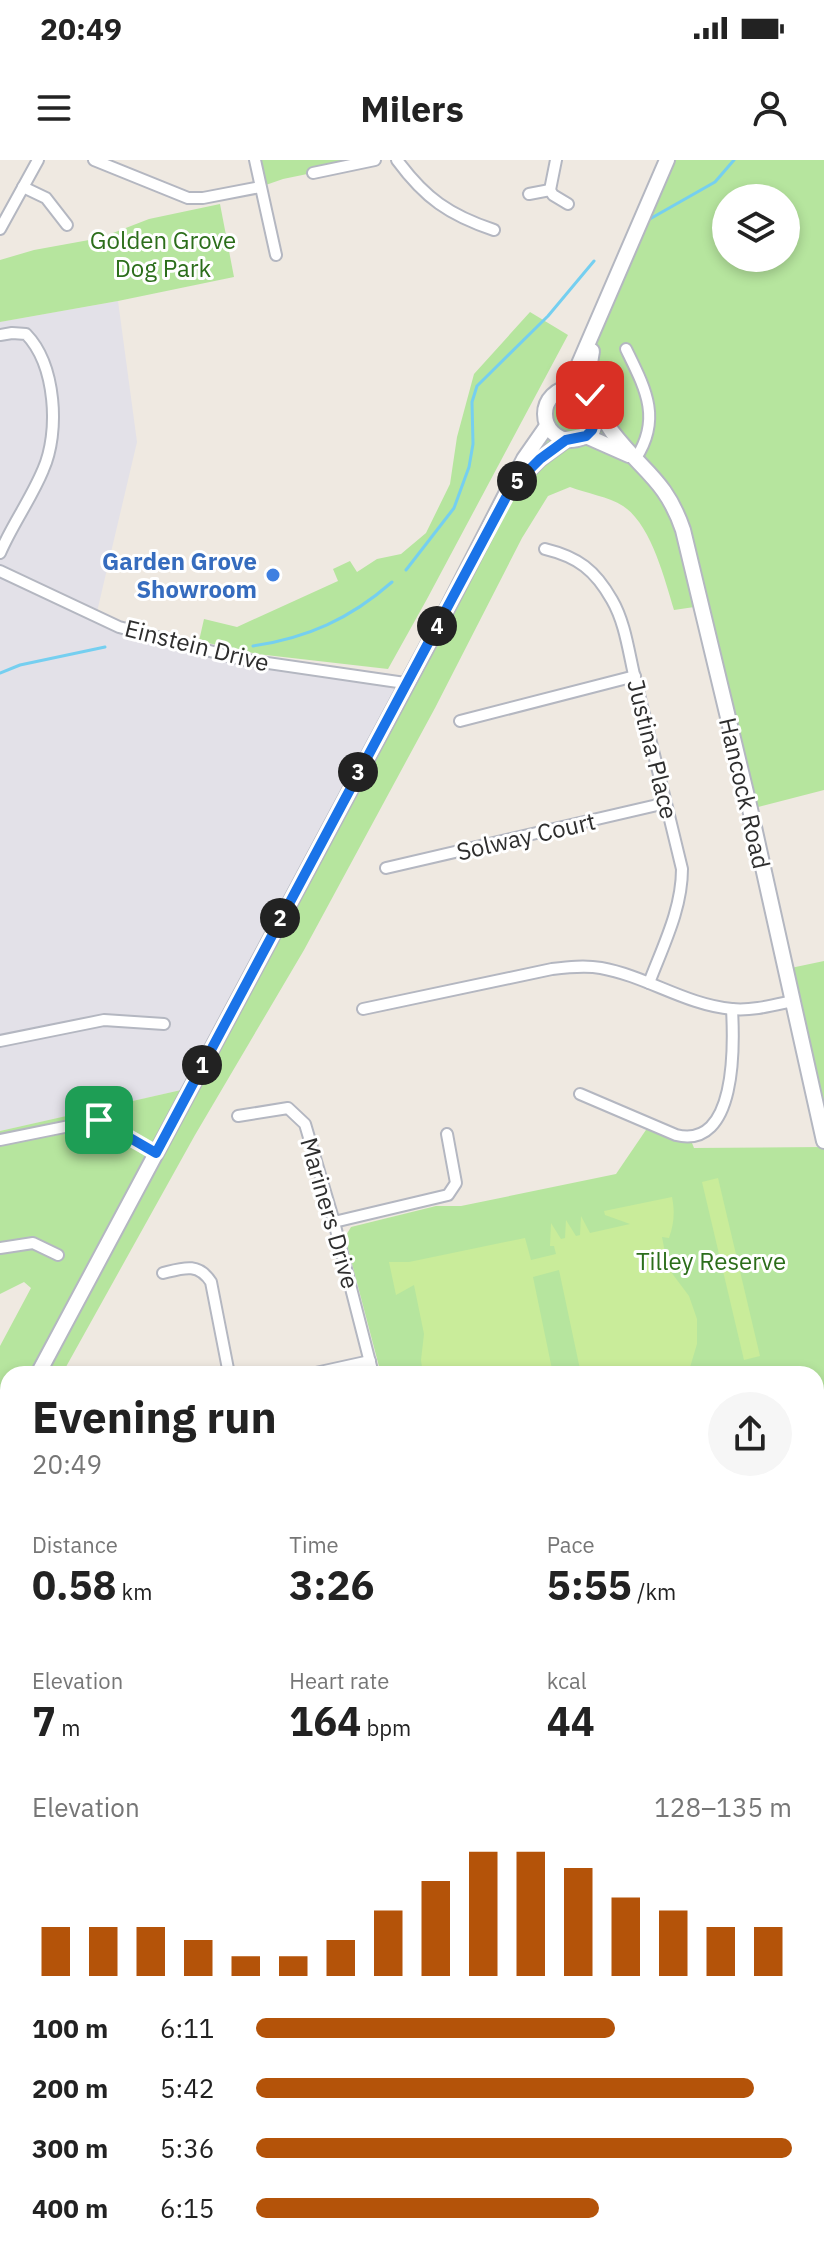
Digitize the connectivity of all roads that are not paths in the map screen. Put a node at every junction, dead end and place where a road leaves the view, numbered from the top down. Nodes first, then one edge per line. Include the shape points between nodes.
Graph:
1 (38, 160) edge
2 (94, 160) edge
3 (255, 160) edge
4 (375, 160) edge
5 (397, 160) edge
6 (556, 160) edge
7 (667, 160) edge
8 (313, 173) dead end
9 (23, 187) junction
10 (260, 187) junction
11 (550, 190) junction
12 (529, 194) dead end
13 (568, 204) dead end
14 (67, 225) dead end
15 (0, 229) edge
16 (494, 230) dead end
17 (276, 255) dead end
18 (595, 330) junction
19 (0, 335) edge
20 (626, 349) dead end
21 (569, 387) junction
22 (593, 401) junction
23 (547, 426) junction
24 (586, 436) junction
25 (566, 440) junction
26 (636, 458) junction
27 (511, 488) junction
28 (545, 549) dead end
29 (0, 553) edge
30 (0, 571) edge
31 (635, 676) junction
32 (405, 683) junction
33 (460, 721) dead end
34 (666, 803) junction
35 (386, 868) dead end
36 (649, 983) junction
37 (793, 1001) junction
38 (363, 1009) dead end
39 (732, 1009) junction
40 (164, 1024) dead end
41 (0, 1041) edge
42 (580, 1094) dead end
43 (238, 1116) dead end
44 (447, 1134) dead end
45 (0, 1140) edge
46 (824, 1141) edge
47 (156, 1153) junction
48 (334, 1222) junction
49 (0, 1248) edge
50 (58, 1255) dead end
51 (163, 1273) dead end
52 (370, 1361) junction
53 (42, 1366) edge
54 (227, 1366) edge
55 (347, 1366) edge
56 (371, 1366) edge

1 - 9 street
2 - 10 street via 188,198
3 - 10 street
4 - 8 street
5 - 16 street via 427,196 461,219
6 - 11 street
7 - 18 main road
9 - 14 street via 46,198
9 - 15 street
10 - 17 street
11 - 12 street
11 - 13 street
18 - 21 main road
18 - 22 main road via 588,375
19 - 29 street via 26,334 36,345 50,377 53,426 44,468
20 - 26 street via 651,421 648,440
21 - 22 main road
21 - 23 main road via 548,401
22 - 24 main road via 596,423
22 - 26 main road, Hancock Road
23 - 25 main road
23 - 27 main road
24 - 25 main road
24 - 26 main road, Hancock Road
25 - 27 main road
26 - 37 main road, Hancock Road via 665,491 683,530
27 - 32 main road
28 - 31 street, Justina Place via 585,565 612,600
30 - 32 street, Einstein Drive via 119,627 240,659
31 - 33 street
31 - 34 street, Justina Place
32 - 47 main road
34 - 35 street, Solway Court
34 - 36 street, Justina Place via 682,886
36 - 38 street via 598,967 552,969
36 - 39 street
37 - 39 street
37 - 46 main road, Hancock Road
39 - 42 street via 729,1092 716,1118 697,1135 676,1135
40 - 41 street via 104,1020
43 - 48 street, Mariners Drive via 288,1108 305,1124
44 - 48 street via 456,1183 448,1195
45 - 47 street via 99,1120
47 - 53 main road
48 - 52 street, Mariners Drive
49 - 50 street via 33,1243
51 - 54 street via 194,1267 205,1273
52 - 55 street
52 - 56 street, Mariners Drive

